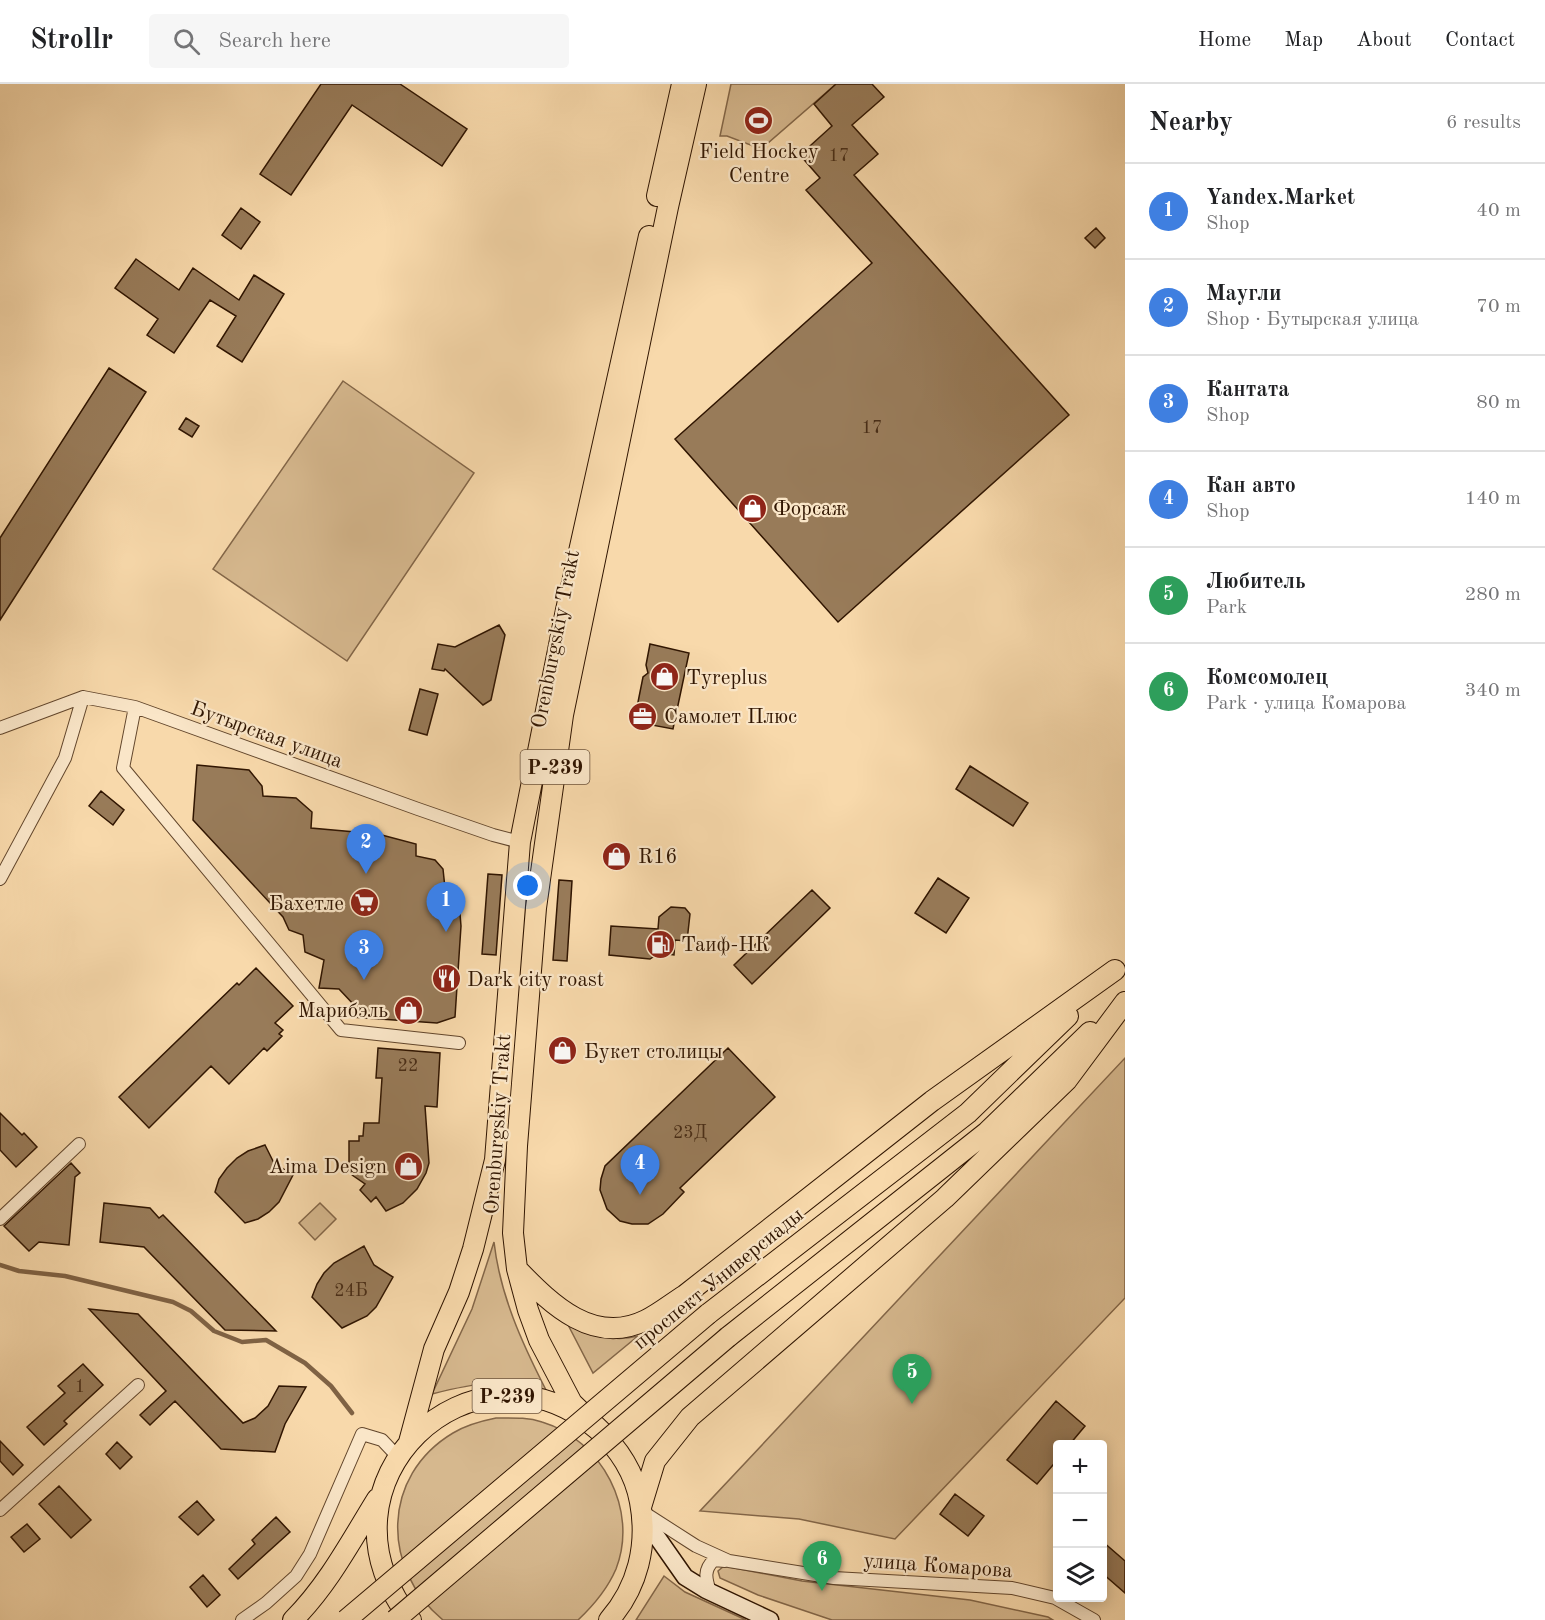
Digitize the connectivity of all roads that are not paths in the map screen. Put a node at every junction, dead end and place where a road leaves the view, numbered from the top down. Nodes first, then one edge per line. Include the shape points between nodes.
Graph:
1 (682, 84) edge
2 (696, 84) edge
3 (83, 697) junction
4 (135, 707) junction
5 (0, 728) edge
6 (520, 842) junction
7 (0, 879) edge
8 (1120, 964) edge
9 (1125, 1000) edge
10 (459, 1044) dead end
11 (79, 1144) dead end
12 (0, 1219) edge
13 (517, 1269) junction
14 (138, 1385) dead end
15 (606, 1437) junction
16 (403, 1449) junction
17 (382, 1491) junction
18 (0, 1510) edge
19 (642, 1512) junction
20 (729, 1561) junction
21 (710, 1592) junction
22 (242, 1620) edge
23 (293, 1620) edge
24 (346, 1620) edge
25 (395, 1620) edge
26 (411, 1620) edge
27 (609, 1620) edge
28 (770, 1620) edge
29 (1094, 1620) edge

1 - 6 main road, Orenburgskiy Trakt / Р-239 via 566,609
2 - 13 main road, Orenburgskiy Trakt / Р-239 via 556,760 536,908 513,1233
3 - 4 street, Бутырская улица
3 - 5 street
3 - 7 street via 65,758
4 - 6 street, Бутырская улица via 450,821
4 - 10 street via 123,768 340,1030
6 - 16 main road, Orenburgskiy Trakt / Р-239 via 495,1160 473,1249 434,1349
8 - 13 main road via 932,1101 685,1294 644,1321 609,1330 588,1324 554,1306
8 - 24 main road, проспект Универсиады, bridge via 968,1113 708,1314
9 - 19 main road via 1067,1080 945,1198 690,1417 655,1461
9 - 25 main road, bridge via 987,1132 728,1337
11 - 12 street
13 - 15 main road, Orenburgskiy Trakt / Р-239 via 531,1320 559,1381 572,1403
14 - 18 street
15 - 16 main road, Р-239 via 565,1408 545,1401 502,1396 481,1399 442,1414
15 - 19 main road, Р-239 via 632,1474
16 - 17 main road, Р-239
16 - 22 street via 362,1434 310,1554 296,1576
17 - 23 main road, Р-239 via 325,1582
17 - 26 main road, Р-239 via 376,1530 380,1560 389,1588
19 - 20 street, улица Комарова via 696,1546
19 - 21 main road via 685,1577
19 - 27 main road, Р-239 via 644,1537 636,1576
20 - 21 street via 714,1560 707,1568
20 - 29 street, улица Комарова via 834,1578 1012,1588 1055,1598
21 - 28 main road

